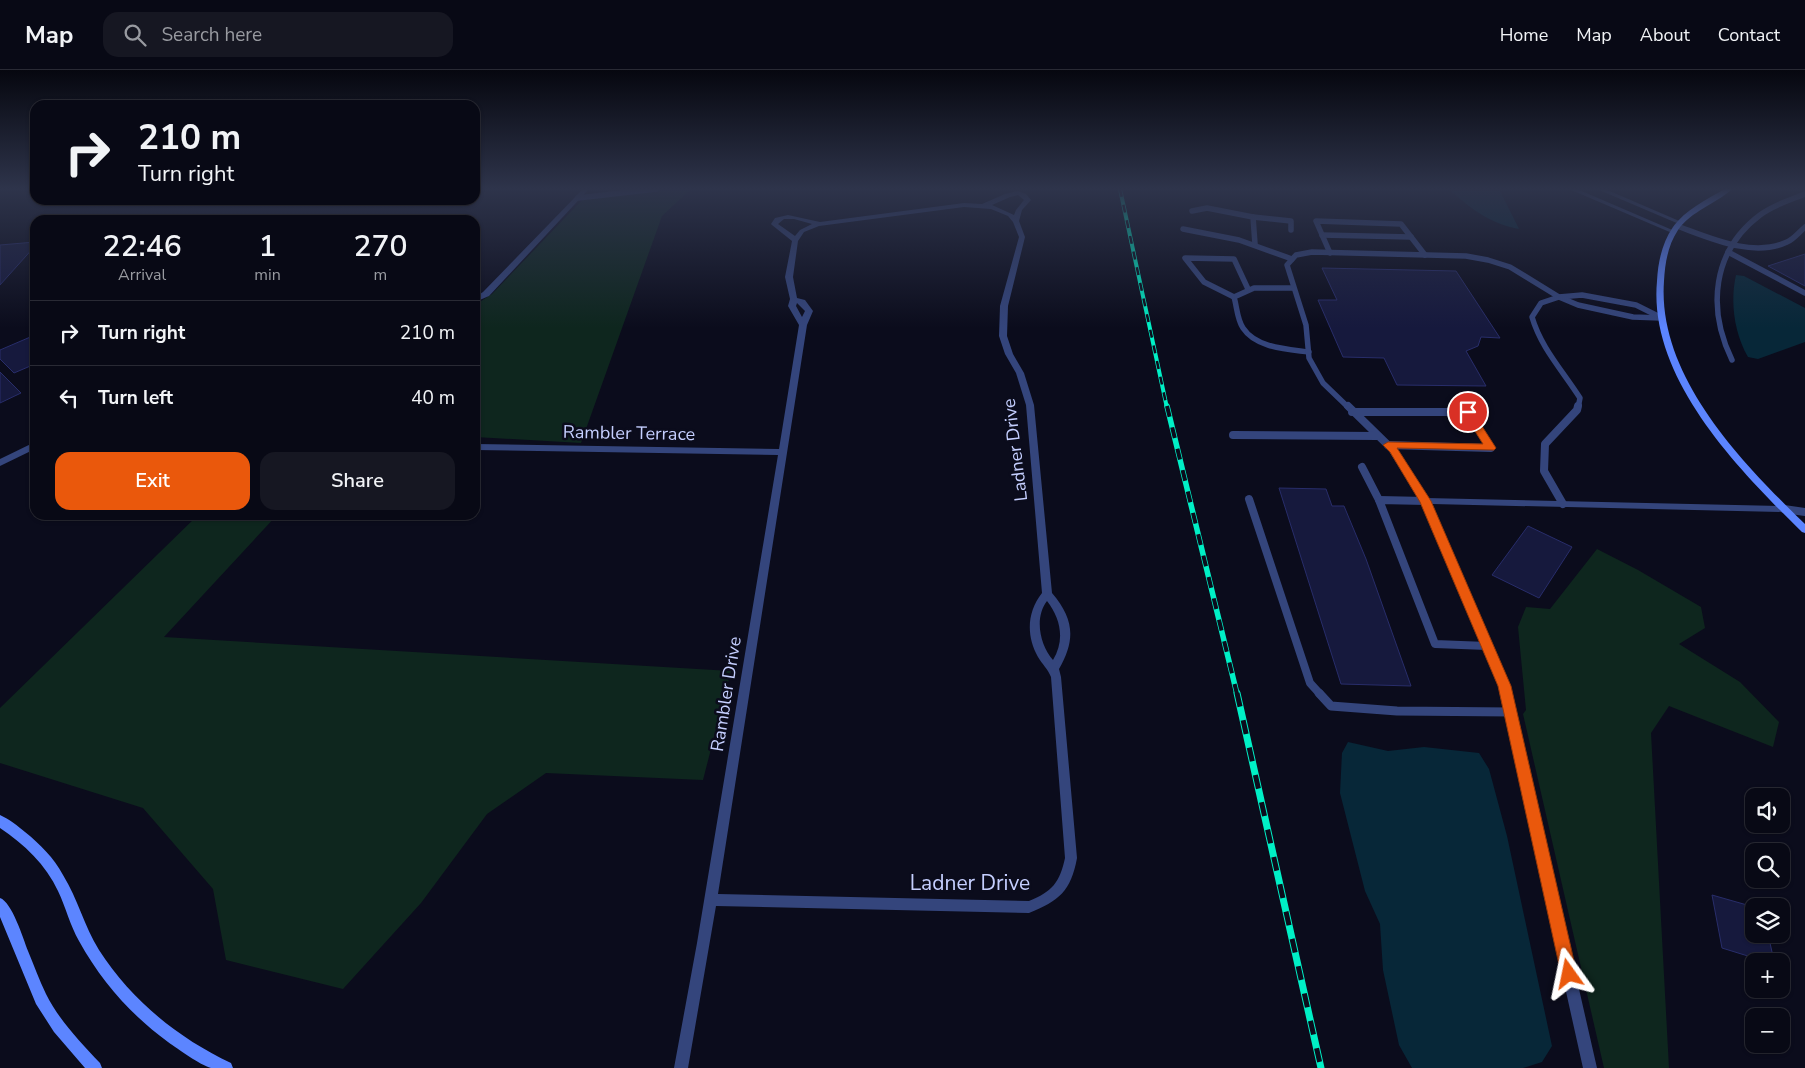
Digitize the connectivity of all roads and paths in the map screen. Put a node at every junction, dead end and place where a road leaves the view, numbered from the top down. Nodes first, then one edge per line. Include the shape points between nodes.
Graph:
1 (1322, 235) edge
2 (542, 236) edge
3 (790, 236) edge
4 (799, 236) edge
5 (1021, 236) edge
6 (1223, 236) edge
7 (1254, 236) edge
8 (1348, 236) edge
9 (1673, 236) edge
10 (1704, 236) edge
11 (1742, 236) edge
12 (1795, 236) edge
13 (1411, 237) joint
14 (795, 241) junction
15 (1255, 244) junction
16 (1733, 245) junction
17 (1330, 252) junction
18 (1728, 252) junction
19 (1425, 255) junction
20 (1292, 259) junction
21 (1293, 288) junction
22 (1248, 289) junction
23 (1805, 294) edge
24 (1559, 296) junction
25 (480, 297) edge
26 (1234, 297) junction
27 (794, 299) junction
28 (1661, 318) junction
29 (803, 325) junction
30 (1309, 352) junction
31 (1732, 360) dead end
32 (1352, 412) junction
33 (1233, 435) dead end
34 (1377, 436) junction
35 (1388, 445) junction
36 (480, 447) edge
37 (30, 448) edge
38 (782, 452) junction
39 (0, 463) edge
40 (1362, 467) dead end
41 (1249, 499) dead end
42 (1379, 500) junction
43 (1426, 501) junction
44 (1563, 504) junction
45 (1784, 510) junction
46 (1805, 512) edge
47 (1805, 530) edge
48 (1047, 594) junction
49 (1487, 646) junction
50 (1054, 667) junction
51 (1512, 712) junction
52 (0, 820) edge
53 (710, 900) junction
54 (0, 904) edge
55 (96, 1068) edge
56 (226, 1068) edge
57 (680, 1068) edge
58 (1590, 1068) edge

1 - 17 lane
2 - 25 street
3 - 14 street
4 - 14 street
5 - 48 street, Ladner Drive via 1004,306 1004,336 1030,404
6 - 15 lane
7 - 15 lane
8 - 13 lane
9 - 28 main road via 1659,275
10 - 16 lane
11 - 16 lane
12 - 16 lane via 1788,242 1771,247
13 - 19 lane
14 - 27 street via 790,277
15 - 20 lane
16 - 18 lane
17 - 19 lane
17 - 20 lane via 1312,252
18 - 23 lane
18 - 31 lane via 1720,271 1717,312 1721,334
19 - 24 lane via 1466,256 1502,265
20 - 21 lane via 1287,265
21 - 22 lane via 1263,286
21 - 30 lane via 1306,325
22 - 26 lane
22 - 26 lane via 1234,258 1185,258 1204,282
24 - 28 lane via 1578,305 1633,317
24 - 28 lane via 1582,295 1636,305
24 - 44 lane via 1541,303 1532,317 1542,345 1580,398 1577,410 1545,444 1544,471
26 - 30 lane via 1243,327 1253,338 1278,347
27 - 29 street via 792,306
27 - 29 street, Rambler Drive via 802,302 809,312
28 - 45 main road via 1678,369 1694,398 1741,462
29 - 38 street, Rambler Drive
30 - 32 lane via 1309,358 1324,383
32 - 34 lane
32 - 35 lane via 1468,412 1491,448
33 - 34 lane
34 - 35 lane
35 - 43 lane
36 - 38 street, Rambler Terrace
37 - 39 street
38 - 53 street, Rambler Drive
40 - 42 lane
41 - 51 lane via 1310,683 1331,706 1397,711
42 - 43 lane
42 - 49 lane via 1436,644
43 - 44 street
43 - 49 street
44 - 45 street
45 - 46 lane
45 - 47 main road
48 - 50 street via 1038,607 1035,622 1038,645
48 - 50 street via 1058,606 1064,620 1066,640 1063,655
49 - 51 street
50 - 53 street, Ladner Drive via 1071,858 1069,874 1061,888 1048,900 1029,907
51 - 58 street
52 - 56 main road via 38,852 59,880 103,969 134,1007 175,1040
53 - 57 street, Rambler Drive
54 - 55 main road via 42,1000 68,1039

